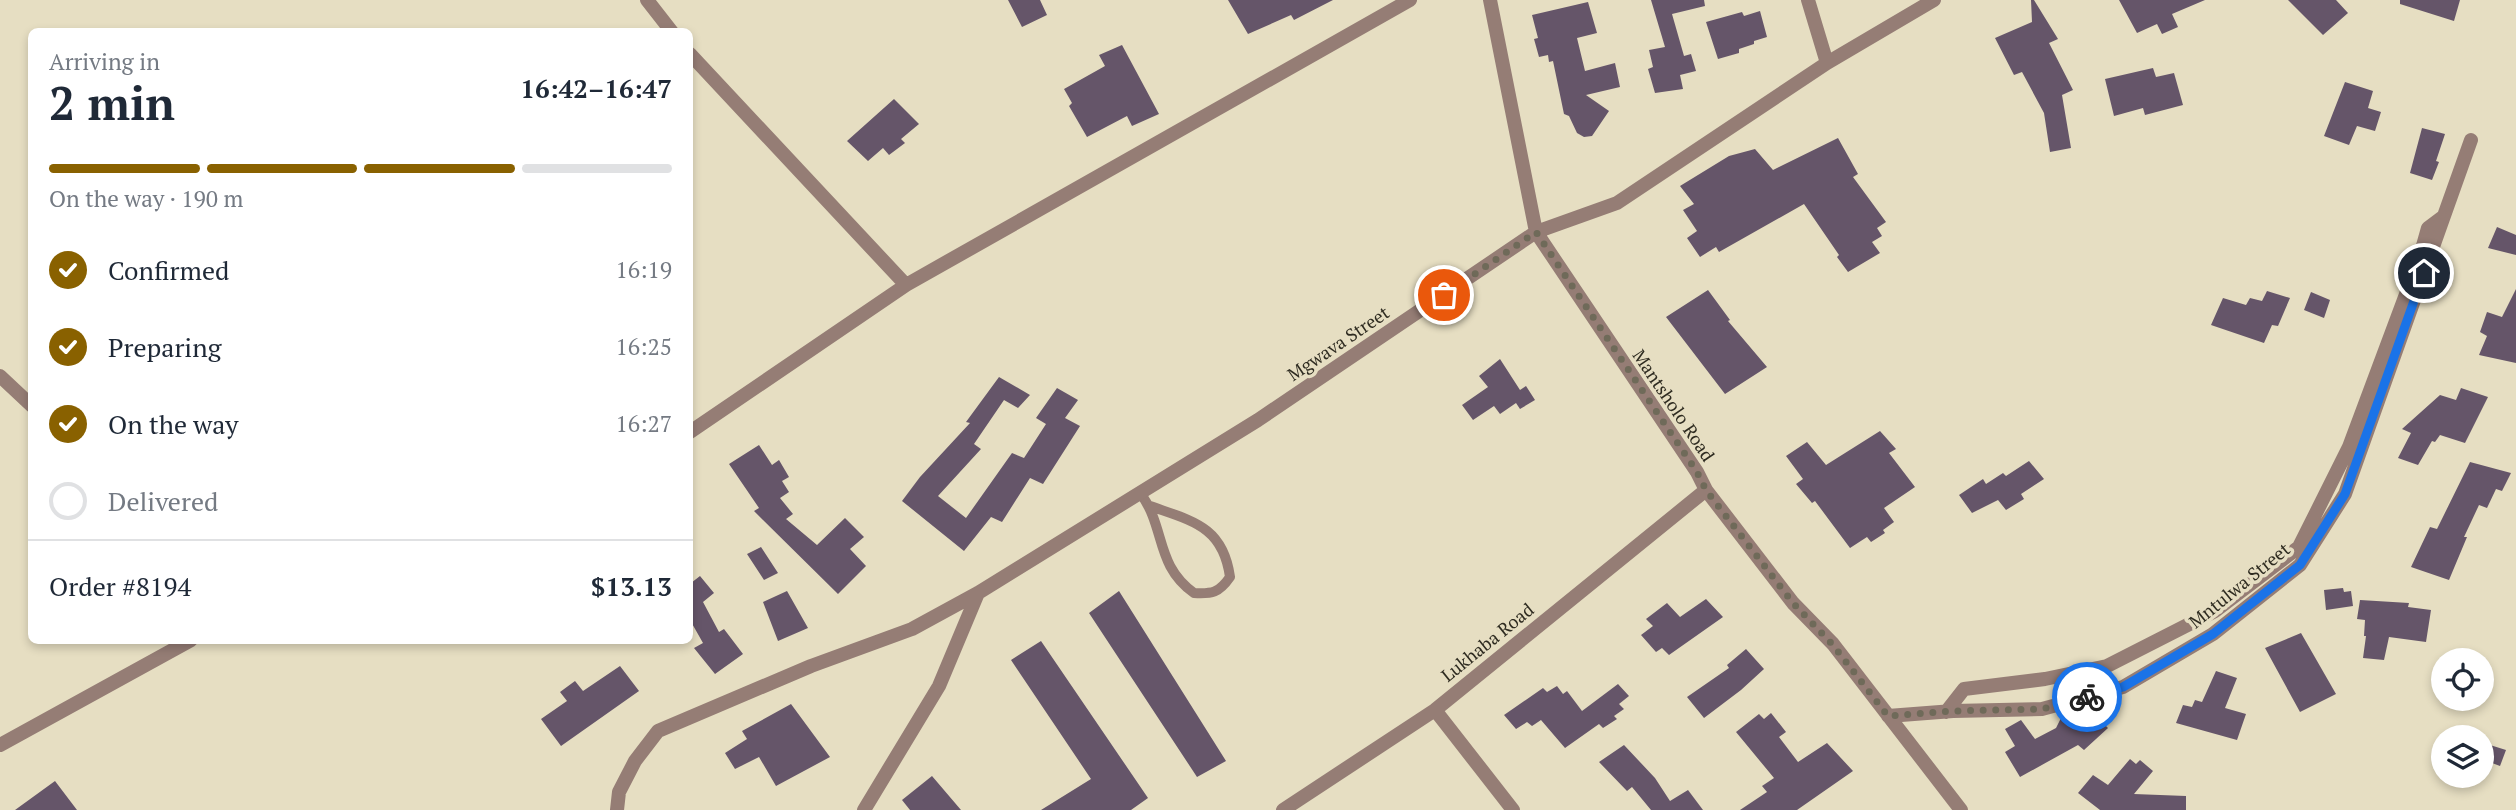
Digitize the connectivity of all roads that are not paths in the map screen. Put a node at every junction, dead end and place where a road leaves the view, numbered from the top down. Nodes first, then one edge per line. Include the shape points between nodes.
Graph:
1 (647, 0) edge
2 (1410, 0) edge
3 (1489, 0) edge
4 (1808, 0) edge
5 (1934, 0) edge
6 (669, 28) edge
7 (1827, 63) junction
8 (695, 72) edge
9 (2472, 140) dead end
10 (2444, 216) junction
11 (1536, 232) junction
12 (906, 285) junction
13 (0, 376) edge
14 (28, 402) edge
15 (693, 430) edge
16 (1706, 490) junction
17 (1145, 500) junction
18 (978, 593) junction
19 (184, 644) edge
20 (1434, 709) junction
21 (1946, 712) junction
22 (1888, 716) junction
23 (0, 745) edge
24 (617, 810) edge
25 (864, 810) edge
26 (1283, 810) edge
27 (1513, 810) edge
28 (1961, 810) edge

1 - 6 street
2 - 12 street
3 - 11 street, Mantsholo Road
4 - 7 street
5 - 7 street, Mgwava Street
7 - 11 street, Mgwava Street via 1617,203
8 - 12 street
9 - 10 street, Mntulwa Street via 2457,161
10 - 21 street via 2428,228 2349,447 2299,547 2215,611 2107,666 1964,689
10 - 21 street, Mntulwa Street via 2345,494 2300,565 2213,634 2123,687 2042,709
11 - 16 street, Mantsholo Road
11 - 17 street, Mgwava Street
12 - 15 street
13 - 14 street
16 - 20 street, Lukhaba Road
16 - 22 street, Mantsholo Road
17 - 17 lane via 1173,575 1194,593 1214,594 1223,587 1230,578 1228,562 1211,533 1199,523
17 - 18 street, Mgwava Street
18 - 24 street, Mgwava Street via 912,629 658,731 635,761
18 - 25 street via 939,686
19 - 23 street
20 - 26 street, Lukhaba Road
20 - 27 street
21 - 22 street, Mntulwa Street
22 - 28 street, Mantsholo Road

